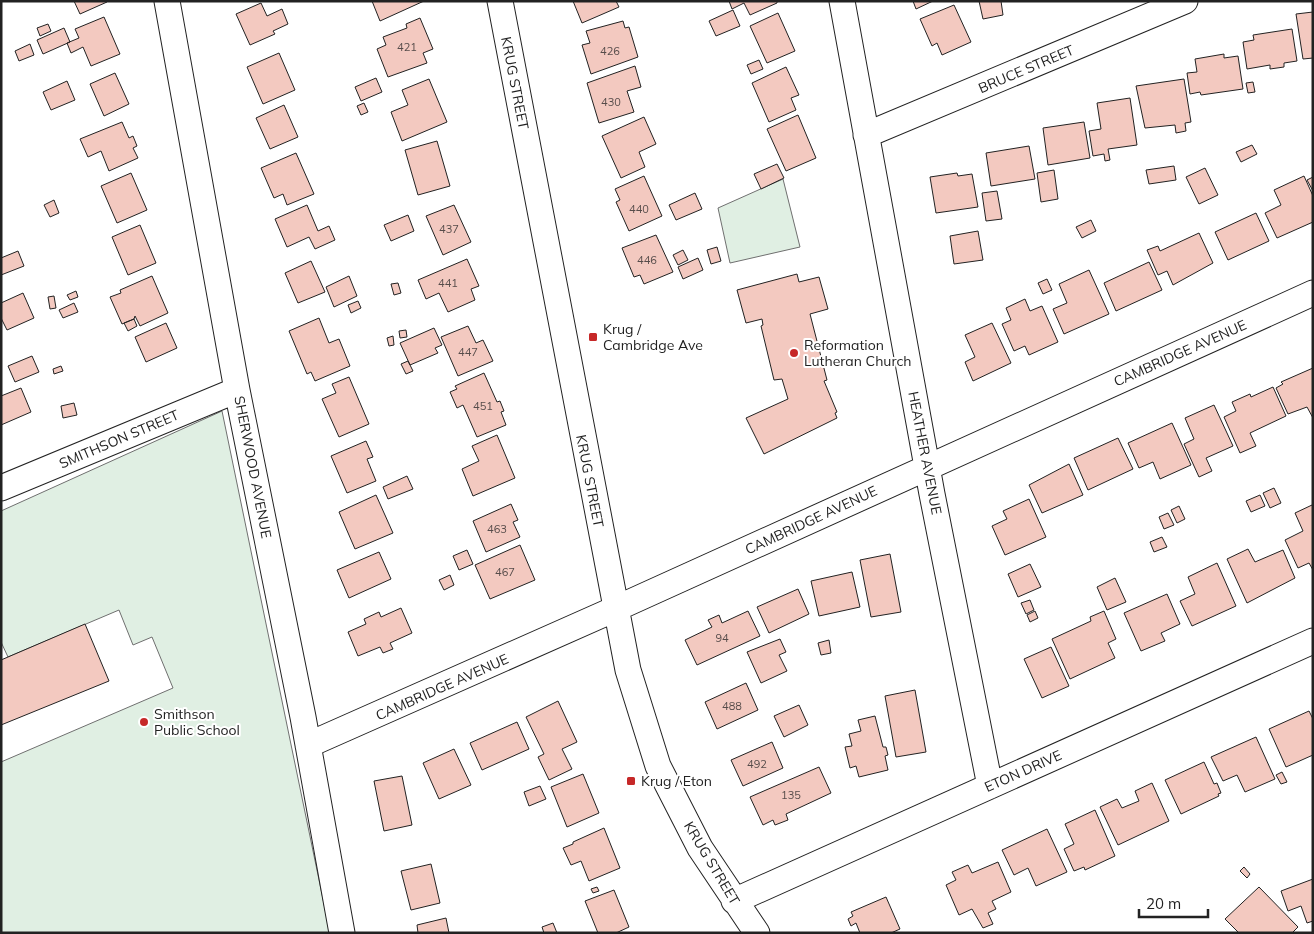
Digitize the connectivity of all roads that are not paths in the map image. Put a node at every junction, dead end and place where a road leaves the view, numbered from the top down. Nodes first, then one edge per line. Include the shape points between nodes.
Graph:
1 (167, 1) edge
2 (500, 1) edge
3 (842, 1) edge
4 (1185, 1) edge
5 (1157, 7) edge
6 (866, 135) junction
7 (1313, 293) edge
8 (237, 390) junction
9 (927, 466) junction
10 (1, 488) edge
11 (615, 609) junction
12 (1313, 641) edge
13 (308, 745) junction
14 (990, 786) junction
15 (734, 901) junction
16 (342, 933) edge
17 (757, 933) edge

1 - 8 street, SHERWOOD AVENUE
2 - 11 street, KRUG STREET
3 - 6 street, HEATHER AVENUE
4 - 5 street, BRUCE STREET
5 - 6 street, BRUCE STREET
6 - 9 street, HEATHER AVENUE
7 - 9 street, CAMBRIDGE AVENUE
8 - 10 street, SMITHSON STREET
8 - 13 street, SHERWOOD AVENUE
9 - 11 street, CAMBRIDGE AVENUE
9 - 14 street, HEATHER AVENUE
11 - 13 street, CAMBRIDGE AVENUE
11 - 15 street, KRUG STREET via 628,670 658,766 700,848
12 - 14 street, ETON DRIVE
13 - 16 street, SHERWOOD AVENUE
14 - 15 street, ETON DRIVE
15 - 17 street, KRUG STREET

